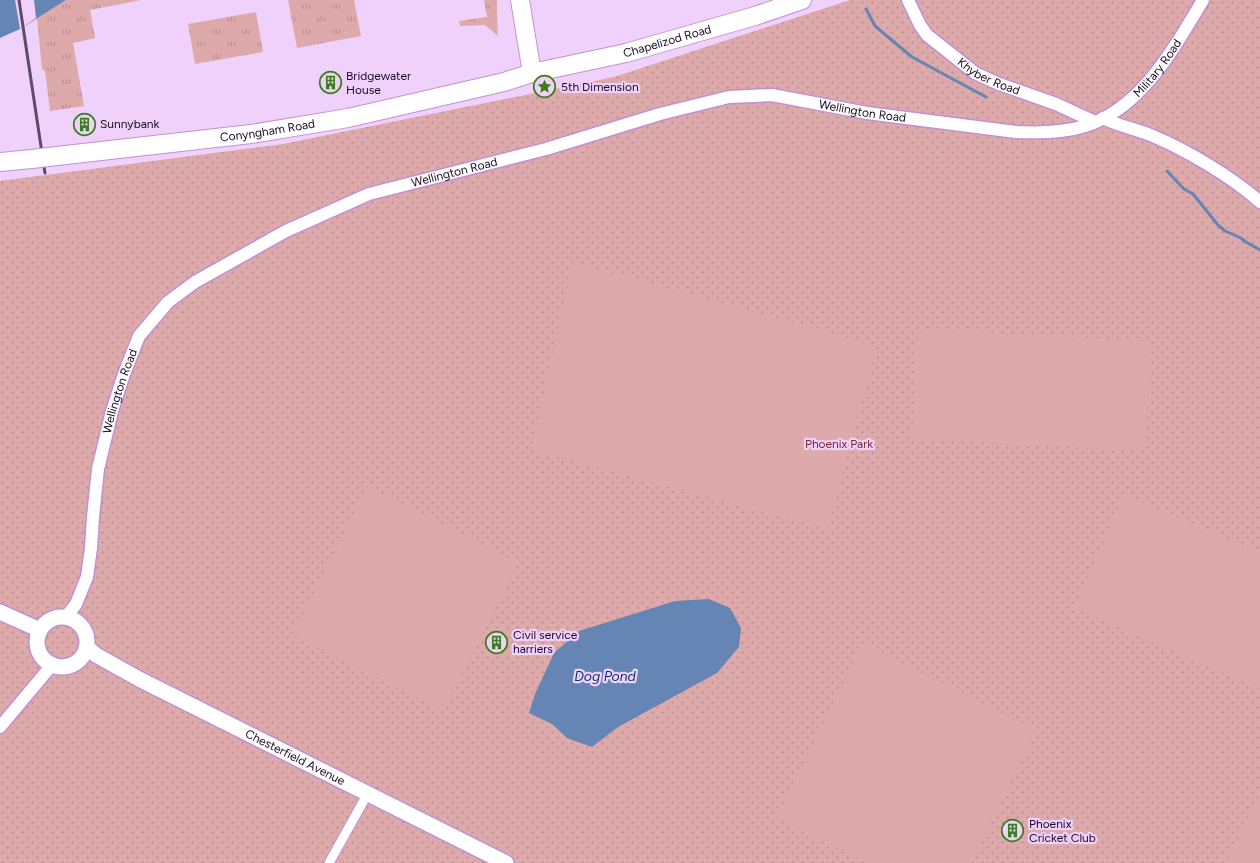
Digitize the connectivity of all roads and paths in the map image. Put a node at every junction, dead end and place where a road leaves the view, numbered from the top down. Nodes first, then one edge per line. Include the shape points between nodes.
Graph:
1 (520, 0) edge
2 (802, 0) edge
3 (908, 0) edge
4 (1202, 0) edge
5 (532, 73) junction
6 (1099, 120) junction
7 (0, 162) edge
8 (1260, 202) edge
9 (0, 612) edge
10 (66, 617) junction
11 (40, 630) junction
12 (87, 647) junction
13 (52, 665) junction
14 (0, 727) edge
15 (368, 793) junction
16 (329, 863) edge
17 (506, 863) edge

1 - 5 main road
2 - 5 main road, Chapelizod Road via 626,53
3 - 6 street, Khyber Road via 927,35 975,73
4 - 6 street, Military Road via 1148,83
5 - 7 main road, Conyngham Road, bridge via 375,112 298,127 175,144
6 - 8 street, Khyber Road via 1155,137 1228,177
6 - 10 street, Wellington Road via 1061,131 1024,132 867,113 772,95 729,97 660,114 546,149 369,194 286,231 195,282 168,302 139,336 112,411 98,469 87,577 76,604
9 - 11 street
10 - 11 street via 51,619
10 - 12 street via 81,624 88,639
11 - 13 street via 37,646 45,661
12 - 13 street via 74,665
12 - 15 street, Chesterfield Avenue via 139,679
13 - 14 street
15 - 16 street
15 - 17 street, Chesterfield Avenue

